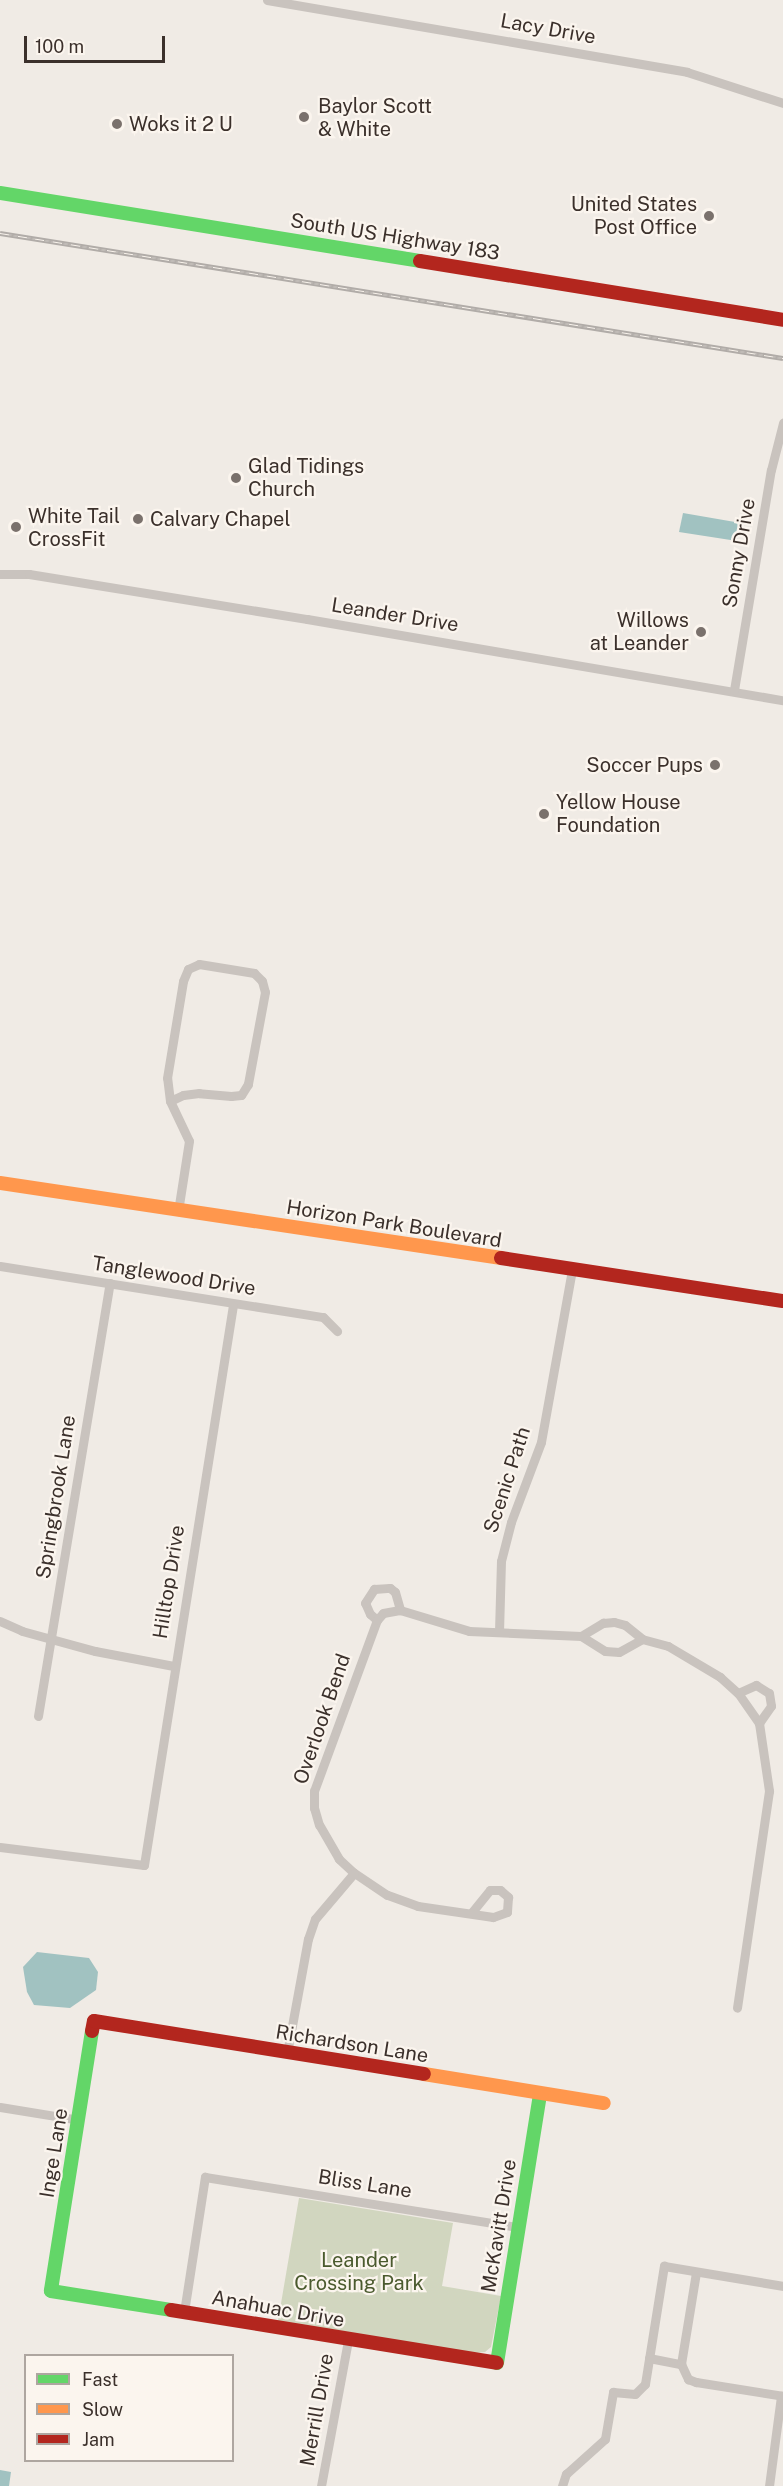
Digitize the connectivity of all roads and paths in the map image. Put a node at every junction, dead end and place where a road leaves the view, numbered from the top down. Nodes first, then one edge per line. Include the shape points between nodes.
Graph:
1 (267, 0) edge
2 (783, 103) edge
3 (0, 193) edge
4 (783, 320) edge
5 (783, 423) edge
6 (0, 574) edge
7 (734, 690) junction
8 (783, 700) edge
9 (170, 1101) junction
10 (0, 1183) edge
11 (178, 1211) junction
12 (0, 1266) edge
13 (572, 1270) junction
14 (110, 1283) junction
15 (783, 1301) edge
16 (233, 1305) junction
17 (338, 1331) dead end
18 (400, 1610) junction
19 (377, 1620) junction
20 (0, 1622) edge
21 (499, 1632) junction
22 (581, 1636) junction
23 (642, 1639) junction
24 (51, 1640) junction
25 (174, 1666) junction
26 (738, 1693) junction
27 (38, 1716) dead end
28 (759, 1723) junction
29 (0, 1847) edge
30 (354, 1874) junction
31 (472, 1912) dead end
32 (737, 2008) dead end
33 (94, 2021) joint
34 (287, 2053) junction
35 (540, 2094) junction
36 (604, 2103) dead end
37 (0, 2107) edge
38 (79, 2120) junction
39 (518, 2227) junction
40 (696, 2272) junction
41 (783, 2286) edge
42 (51, 2291) joint
43 (184, 2312) junction
44 (348, 2340) junction
45 (649, 2358) junction
46 (498, 2363) joint
47 (681, 2364) junction
48 (782, 2396) edge
49 (321, 2486) edge
50 (562, 2486) edge
51 (769, 2486) edge

1 - 2 street, Lacy Drive via 687,72
3 - 4 street, South US Highway 183
5 - 7 street, Sonny Drive via 771,470
6 - 7 street, Leander Drive via 29,574
7 - 8 street, Leander Drive
9 - 9 street via 199,1093 241,1095 248,1084 264,992 262,981 254,973 199,964 188,969 167,1078
9 - 11 street via 189,1141
10 - 11 street, Horizon Park Boulevard
11 - 13 street, Horizon Park Boulevard
12 - 14 street, Tanglewood Drive
13 - 15 street, Horizon Park Boulevard
13 - 21 street, Scenic Path via 541,1442 501,1561
14 - 16 street, Tanglewood Drive
14 - 24 street, Springbrook Lane
16 - 17 street, Tanglewood Drive via 323,1317
16 - 25 street, Hilltop Drive
18 - 19 street via 383,1613
18 - 19 street via 395,1592 390,1588 374,1589 365,1603
18 - 21 street via 469,1631
19 - 30 street, Overlook Bend via 314,1791 319,1825 339,1859
20 - 24 street
21 - 22 street
22 - 23 street via 605,1651 619,1652
22 - 23 street via 603,1623 615,1622
23 - 26 street via 668,1646
24 - 25 street
24 - 27 street, Springbrook Lane
25 - 29 street, Hilltop Drive via 144,1865
26 - 28 street
26 - 28 street via 756,1685 770,1694 771,1706
28 - 32 street via 769,1791
30 - 31 street, Overlook Bend via 387,1896 418,1905
30 - 34 street via 315,1919 303,1958
33 - 34 street, Richardson Lane
33 - 38 street, Inge Lane
34 - 35 street, Richardson Lane
35 - 36 street, Richardson Lane
35 - 39 street, McKavitt Drive
37 - 38 street
38 - 42 street, Inge Lane
39 - 43 street, Bliss Lane via 205,2177
39 - 46 street, McKavitt Drive
40 - 41 street
40 - 45 street via 663,2266
40 - 47 street
42 - 43 street, Anahuac Drive
43 - 44 street, Anahuac Drive
44 - 46 street, Anahuac Drive
44 - 49 street, Merrill Drive
45 - 47 street
45 - 50 street via 645,2384 635,2394 612,2392 605,2439 566,2474
47 - 48 street via 688,2379 696,2382
48 - 51 street

